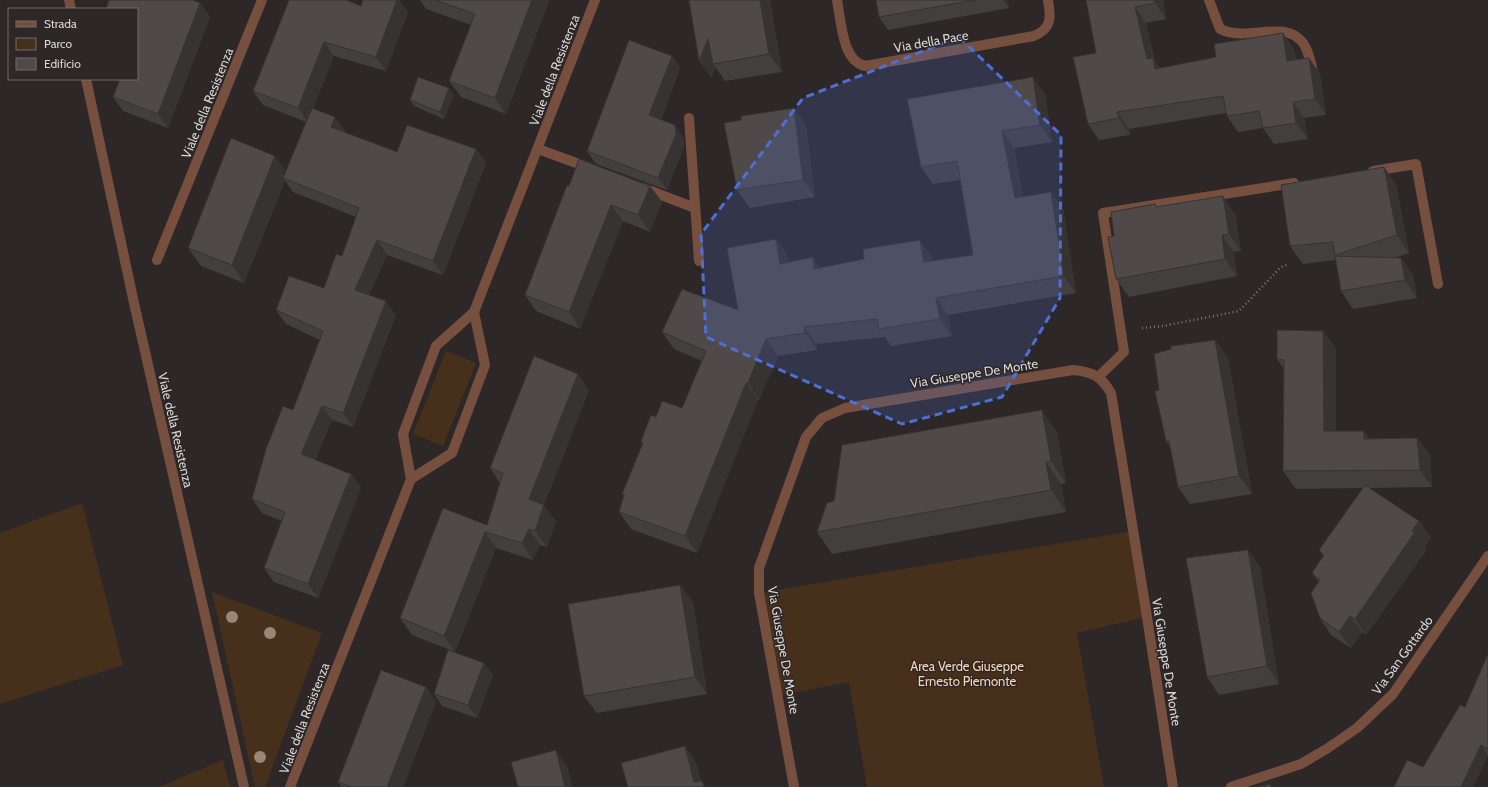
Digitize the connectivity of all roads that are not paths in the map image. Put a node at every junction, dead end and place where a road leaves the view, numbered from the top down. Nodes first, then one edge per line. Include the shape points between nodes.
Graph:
1 (262, 0) edge
2 (595, 0) edge
3 (837, 0) edge
4 (1048, 0) edge
5 (1209, 0) edge
6 (1312, 67) edge
7 (86, 80) edge
8 (688, 118) dead end
9 (538, 149) junction
10 (602, 173) edge
11 (1361, 173) edge
12 (1306, 181) edge
13 (631, 184) edge
14 (695, 208) junction
15 (157, 260) dead end
16 (699, 261) dead end
17 (1438, 284) dead end
18 (474, 312) junction
19 (1098, 377) junction
20 (411, 479) junction
21 (1488, 556) edge
22 (244, 787) edge
23 (290, 787) edge
24 (794, 787) edge
25 (1173, 787) edge
26 (1231, 787) edge

1 - 15 street, Viale della Resistenza
2 - 9 street, Viale della Resistenza
3 - 4 street, Via della Pace via 848,53 855,62 866,66 1034,36 1046,29 1049,22
5 - 6 street via 1220,29 1236,34 1280,30 1288,32 1303,43
7 - 22 street, Viale della Resistenza
8 - 14 street
9 - 10 street
9 - 18 street, Viale della Resistenza
11 - 17 street via 1416,164
12 - 19 street via 1103,213 1124,352
13 - 14 street
14 - 16 street
18 - 20 street, Viale della Resistenza via 436,346 403,434
18 - 20 street via 485,365 480,380 452,452
19 - 24 street, Via Giuseppe De Monte via 1088,372 1073,370 845,408 822,418 806,437 759,568 759,593
19 - 25 street, Via Giuseppe De Monte via 1111,393
20 - 23 street, Viale della Resistenza
21 - 26 street, Via San Gottardo via 1393,694 1357,728 1301,764

